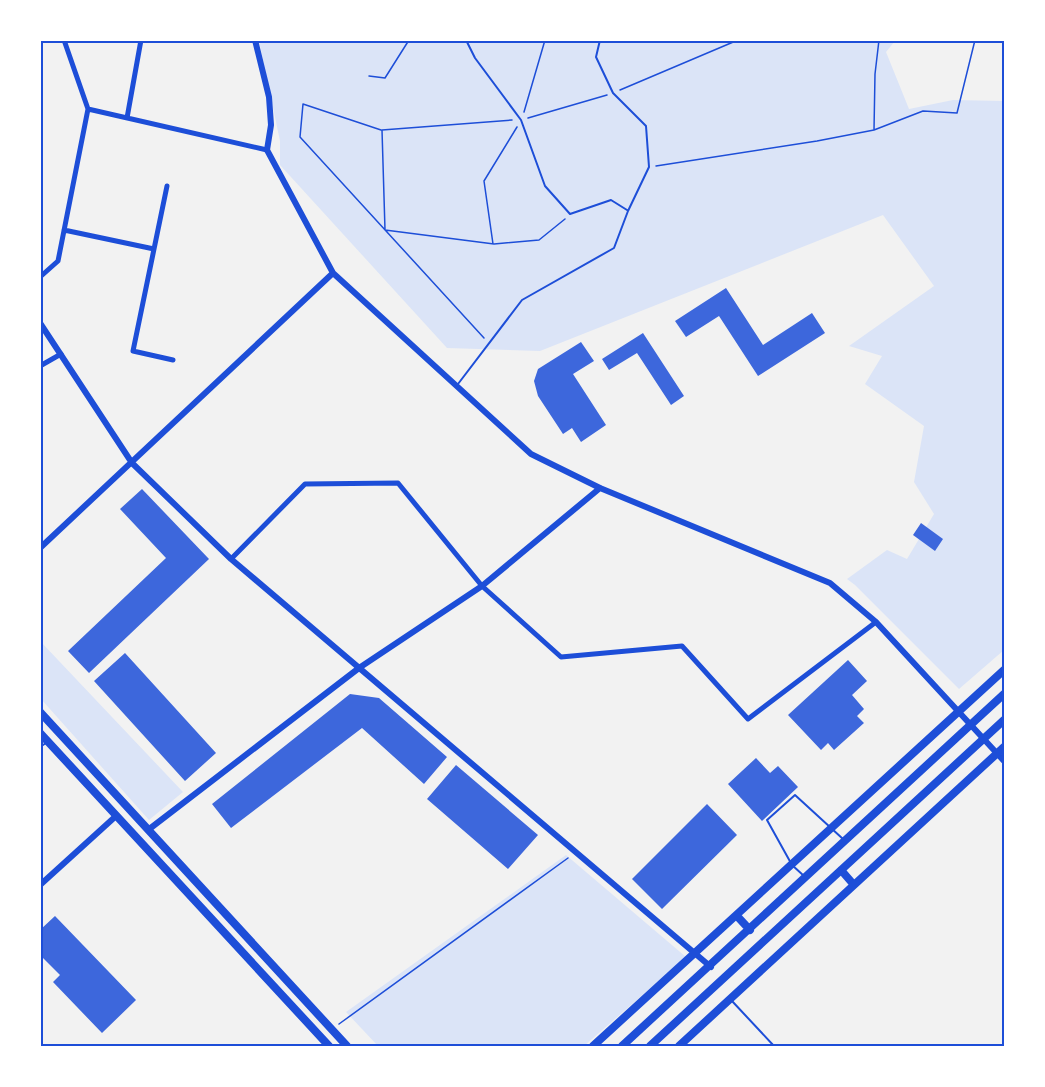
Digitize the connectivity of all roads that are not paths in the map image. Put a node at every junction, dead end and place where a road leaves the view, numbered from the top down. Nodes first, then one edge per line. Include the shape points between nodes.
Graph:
1 (64, 40) edge
2 (141, 40) edge
3 (255, 40) edge
4 (466, 40) edge
5 (600, 40) edge
6 (88, 110) junction
7 (127, 118) junction
8 (267, 150) junction
9 (167, 186) dead end
10 (628, 211) junction
11 (64, 230) junction
12 (154, 249) junction
13 (333, 273) junction
14 (40, 277) edge
15 (40, 323) edge
16 (61, 354) junction
17 (173, 360) dead end
18 (40, 366) edge
19 (456, 386) junction
20 (132, 463) junction
21 (600, 488) junction
22 (40, 548) edge
23 (231, 559) junction
24 (482, 586) junction
25 (876, 622) junction
26 (359, 668) junction
27 (1005, 670) edge
28 (1005, 694) edge
29 (40, 712) edge
30 (959, 712) junction
31 (1005, 720) edge
32 (971, 725) junction
33 (40, 733) edge
34 (984, 739) junction
35 (48, 741) junction
36 (40, 747) edge
37 (1005, 747) edge
38 (997, 753) junction
39 (1005, 761) edge
40 (116, 816) junction
41 (833, 828) junction
42 (148, 830) junction
43 (845, 841) junction
44 (792, 865) junction
45 (841, 870) junction
46 (805, 878) junction
47 (40, 885) edge
48 (854, 885) junction
49 (737, 915) junction
50 (750, 930) junction
51 (695, 953) junction
52 (711, 967) junction
53 (730, 999) junction
54 (329, 1047) edge
55 (346, 1047) edge
56 (593, 1047) edge
57 (622, 1047) edge
58 (650, 1047) edge
59 (679, 1047) edge
60 (774, 1047) edge

1 - 6 street
2 - 7 street
3 - 8 street via 269,97 271,125
4 - 10 lane via 521,120 544,186 570,214 611,200
5 - 10 lane via 596,57 613,93 646,126 649,167
6 - 7 street
6 - 11 street
7 - 8 street
8 - 13 street
9 - 12 street
10 - 19 lane via 614,248 522,300
11 - 12 street
11 - 14 street via 58,261
12 - 17 street via 133,351
13 - 19 street
13 - 20 street
15 - 16 street
16 - 18 street
16 - 20 street
19 - 21 street via 531,454
20 - 22 street
20 - 23 street
21 - 24 street
21 - 25 street via 830,583
23 - 24 street via 305,484 398,483
23 - 26 street
24 - 25 street via 561,657 682,646 748,719
24 - 26 street
25 - 30 street
26 - 42 street
26 - 51 street
27 - 30 main road
28 - 32 main road
29 - 42 main road
30 - 32 street
30 - 41 main road
31 - 34 main road
32 - 34 street
32 - 43 main road
33 - 35 main road
34 - 38 street
34 - 45 main road
35 - 36 lane
35 - 40 main road
37 - 38 main road
38 - 39 street
38 - 48 main road
40 - 47 street
40 - 54 main road
41 - 43 lane
41 - 44 main road
41 - 44 lane via 795,795 767,820
42 - 55 main road
43 - 46 main road
44 - 46 lane
44 - 49 main road
45 - 48 main road
45 - 58 main road
46 - 50 main road
48 - 53 main road
49 - 50 main road
49 - 51 main road
50 - 52 main road
51 - 52 street
51 - 56 main road
52 - 57 main road
53 - 59 main road
53 - 60 lane

